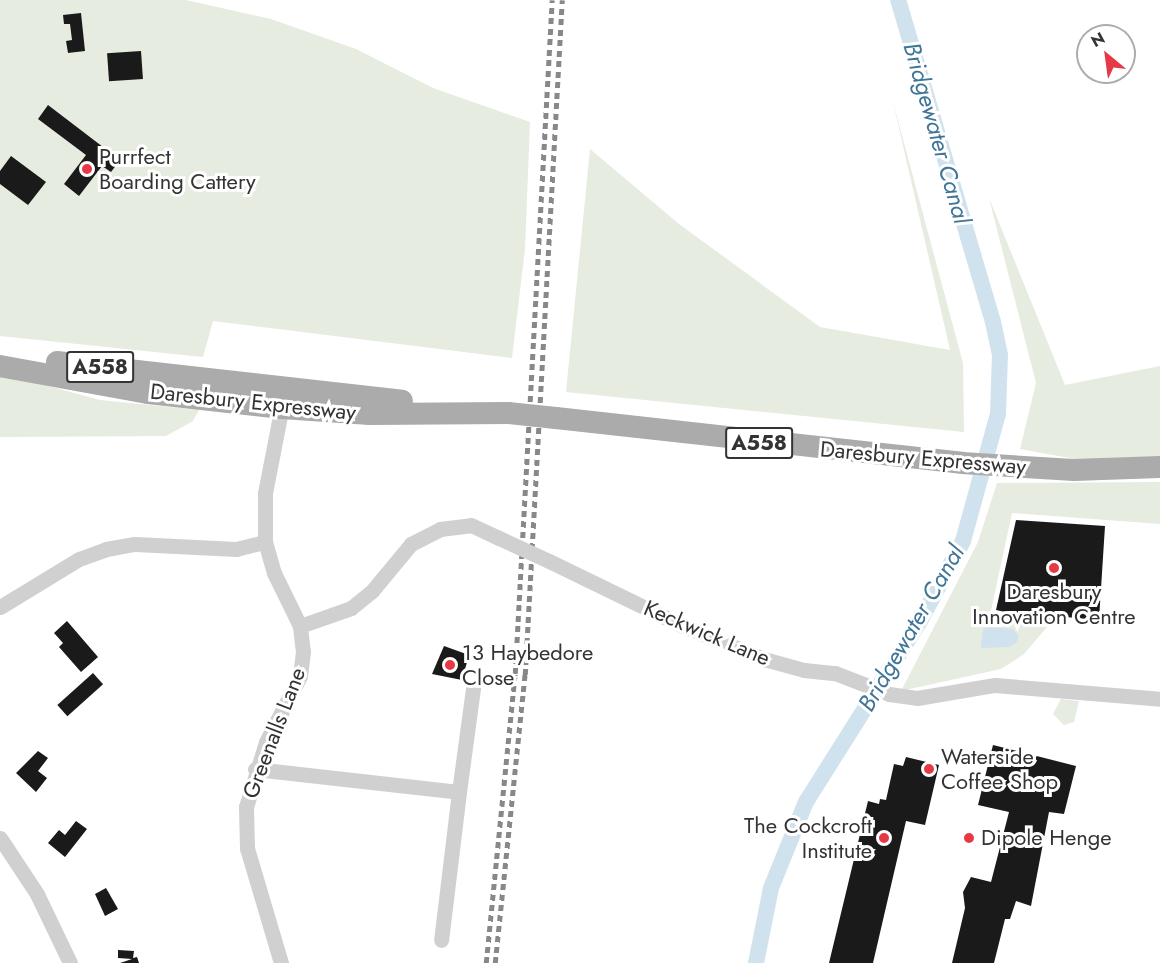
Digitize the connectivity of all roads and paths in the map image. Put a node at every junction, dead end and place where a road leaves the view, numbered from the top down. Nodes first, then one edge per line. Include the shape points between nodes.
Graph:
1 (0, 357) edge
2 (0, 366) edge
3 (197, 388) junction
4 (284, 398) junction
5 (1160, 466) edge
6 (265, 542) junction
7 (0, 607) edge
8 (300, 626) junction
9 (472, 688) dead end
10 (1160, 699) edge
11 (255, 769) junction
12 (459, 792) junction
13 (0, 838) edge
14 (441, 940) dead end
15 (70, 963) edge
16 (281, 963) edge

1 - 3 main road, Daresbury Expressway / A558
2 - 3 main road, Daresbury Expressway / A558
3 - 4 main road, Daresbury Expressway / A558
4 - 5 main road, Daresbury Expressway / A558, bridge via 508,413 962,463 1016,467
4 - 6 street via 265,493
6 - 7 street via 236,549 135,544 106,549 79,559
6 - 8 street, Greenalls Lane via 274,573
8 - 10 street, Keckwick Lane, bridge via 351,608 372,591 411,544 440,529 471,525 681,625 764,659 859,681 889,694 917,698 995,685
8 - 11 street, Greenalls Lane via 300,676
9 - 12 street
11 - 12 street
11 - 16 street, Greenalls Lane via 246,807 247,848
12 - 14 street
13 - 15 street via 37,894

